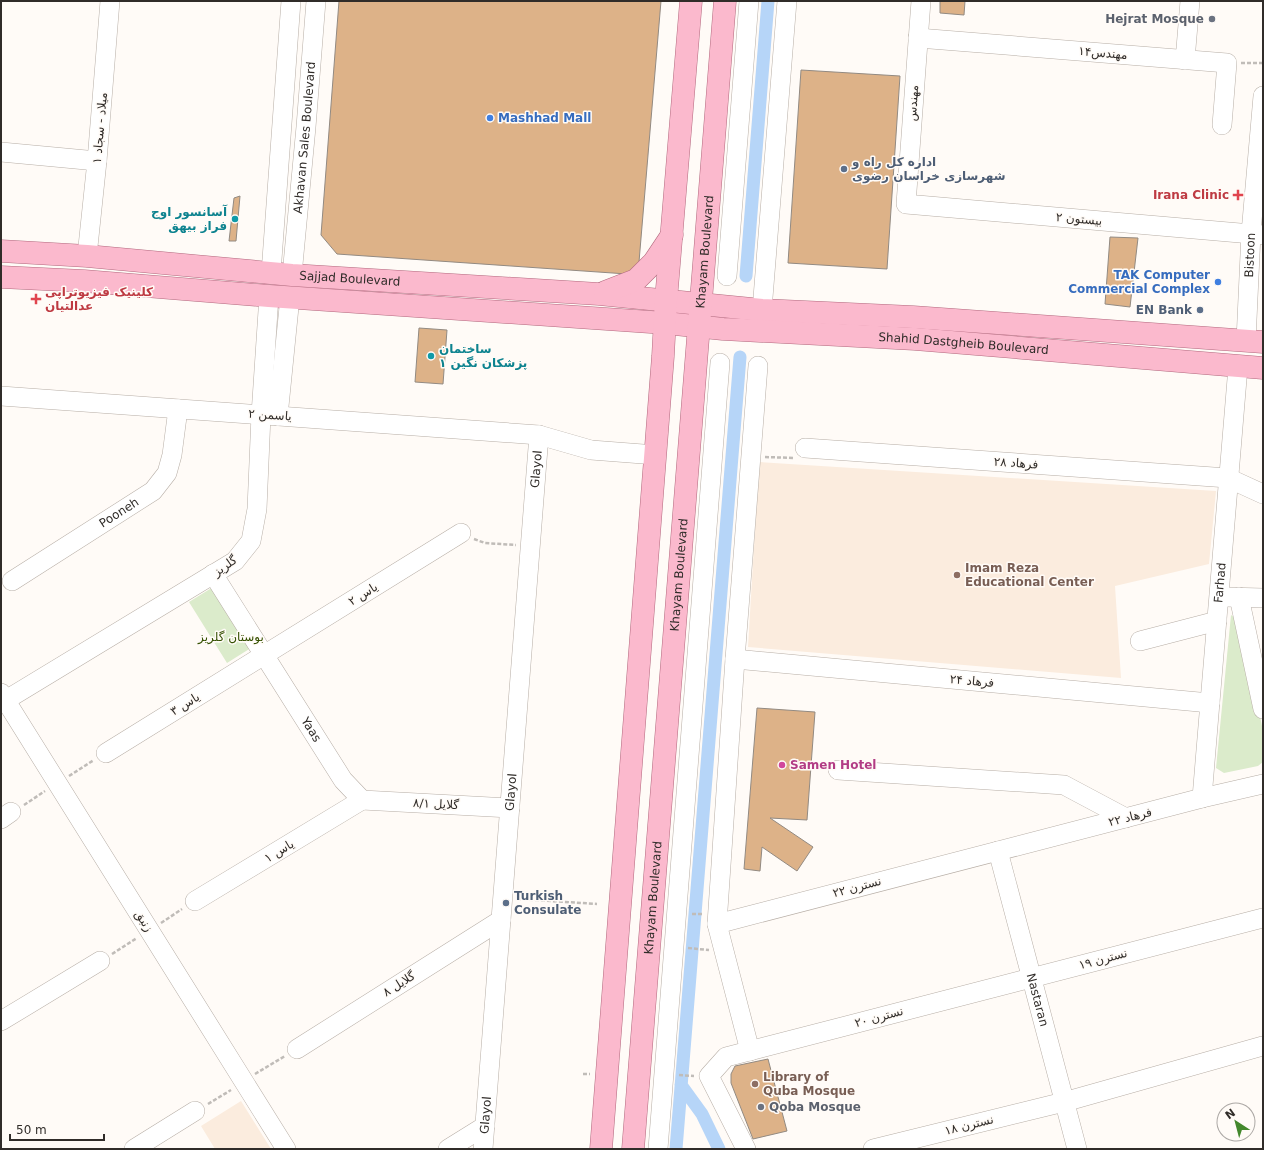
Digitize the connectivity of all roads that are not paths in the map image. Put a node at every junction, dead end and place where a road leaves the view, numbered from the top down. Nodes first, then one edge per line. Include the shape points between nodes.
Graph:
1 (110, 1) edge
2 (291, 1) edge
3 (316, 1) edge
4 (691, 1) edge
5 (725, 1) edge
6 (749, 1) edge
7 (787, 1) edge
8 (920, 1) edge
9 (1190, 1) edge
10 (918, 38) junction
11 (1185, 60) junction
12 (1263, 96) edge
13 (1222, 125) dead end
14 (1, 152) edge
15 (97, 161) junction
16 (906, 204) joint
17 (673, 234) junction
18 (1257, 234) edge
19 (1, 251) edge
20 (87, 256) junction
21 (282, 274) junction
22 (727, 276) dead end
23 (1, 278) edge
24 (599, 294) junction
25 (279, 297) junction
26 (666, 300) junction
27 (700, 304) junction
28 (762, 310) junction
29 (665, 323) junction
30 (699, 327) junction
31 (1254, 342) edge
32 (720, 363) dead end
33 (758, 366) dead end
34 (1238, 367) junction
35 (1263, 368) edge
36 (1, 396) edge
37 (178, 409) junction
38 (269, 415) junction
39 (539, 435) junction
40 (805, 448) road end
41 (656, 455) junction
42 (1228, 478) junction
43 (1263, 494) edge
44 (461, 533) road end
45 (213, 574) junction
46 (12, 581) dead end
47 (1219, 596) junction
48 (1238, 597) junction
49 (1263, 598) edge
50 (1216, 622) junction
51 (1140, 641) dead end
52 (264, 655) junction
53 (735, 659) junction
54 (2, 699) edge
55 (1210, 703) junction
56 (1263, 709) edge
57 (106, 753) dead end
58 (632, 755) junction
59 (664, 759) junction
60 (838, 770) dead end
61 (1263, 784) edge
62 (1202, 798) junction
63 (362, 800) junction
64 (510, 808) junction
65 (1126, 818) junction
66 (998, 850) junction
67 (195, 901) dead end
68 (1263, 918) edge
69 (501, 920) junction
70 (717, 920) junction
71 (100, 961) dead end
72 (1031, 978) junction
73 (1, 1021) edge
74 (1263, 1046) edge
75 (297, 1049) dead end
76 (750, 1051) junction
77 (1064, 1102) junction
78 (195, 1111) dead end
79 (485, 1126) junction
80 (134, 1149) edge
81 (286, 1149) edge
82 (448, 1149) edge
83 (483, 1149) edge
84 (601, 1149) edge
85 (633, 1149) edge
86 (658, 1149) edge
87 (746, 1149) edge
88 (873, 1149) edge
89 (1076, 1149) edge

1 - 15 street, میلاد - سجاد ۱
2 - 21 street
3 - 21 street, Akhavan Sales Boulevard via 306,127
4 - 17 main road
5 - 27 main road, Khayam Boulevard
6 - 22 street
7 - 28 street
8 - 10 street, مهندس
9 - 11 street
10 - 11 street, مهندس۱۴
10 - 16 street, مهندس
11 - 13 street, مهندس۱۴ via 1227,63
12 - 18 street, Bistoon
14 - 15 street
15 - 20 street, میلاد - سجاد ۱
16 - 18 street, بیستون ۲
17 - 24 main road via 654,262 636,280
17 - 26 main road
18 - 31 street, Bistoon
19 - 20 main road, Sajjad Boulevard
20 - 21 main road, Sajjad Boulevard
21 - 24 main road, Sajjad Boulevard
21 - 25 main road
23 - 25 main road, Sajjad Boulevard via 84,281
24 - 26 main road, Sajjad Boulevard
25 - 29 main road, Sajjad Boulevard
25 - 38 street, گلریز
26 - 27 main road, Sajjad Boulevard
26 - 29 main road
27 - 28 main road, Shahid Dastgheib Boulevard
27 - 30 main road, Khayam Boulevard
28 - 31 main road, Shahid Dastgheib Boulevard via 913,317
29 - 30 main road, Shahid Dastgheib Boulevard
29 - 41 main road
30 - 34 main road, Shahid Dastgheib Boulevard via 915,339
30 - 59 main road, Khayam Boulevard
32 - 86 street
33 - 53 street
34 - 35 main road, Shahid Dastgheib Boulevard
34 - 42 street, Farhad
36 - 37 street, یاسمن ۲
37 - 38 street, یاسمن ۲
37 - 46 street, Pooneh via 169,468 153,491
38 - 39 street, یاسمن ۲
38 - 45 street, گلریز via 251,541 235,561
39 - 41 street, یاسمن ۲ via 591,450
39 - 64 street, Glayol
40 - 42 street, فرهاد ۲۸
41 - 58 main road
42 - 43 street
42 - 47 street, Farhad
44 - 52 street, یاس ۲
45 - 52 street, Yaas
45 - 54 street, گلریز
47 - 48 street
47 - 50 street, Farhad
48 - 49 street
48 - 56 street, Farhad
50 - 51 street
50 - 55 street, Farhad
52 - 57 street, یاس ۳
52 - 63 street, Yaas via 343,780
53 - 55 street, فرهاد ۲۴
53 - 70 street
54 - 81 street, زنبق
55 - 62 street, Farhad
58 - 59 main road via 639,748 650,746 659,750
58 - 84 main road
59 - 85 main road, Khayam Boulevard
60 - 65 street via 1064,785
61 - 62 street, فرهاد ۲۲
62 - 65 street, فرهاد ۲۲
63 - 64 street, گلایل ۸/۱
63 - 67 street, یاس ۱
64 - 69 street, Glayol
65 - 66 street, فرهاد ۲۲
66 - 70 street, نسترن ۲۲
66 - 72 street, Nastaran
68 - 72 street, نسترن ۱۹
69 - 75 street, گلایل ۸
69 - 79 street, Glayol
70 - 76 street
71 - 73 street
72 - 76 street, نسترن ۲۰
72 - 77 street, Nastaran
74 - 77 street, نسترن ۱۸
76 - 87 street, نسترن ۲۰ via 726,1057 709,1076
77 - 88 street, نسترن ۱۸
77 - 89 street, Nastaran
78 - 80 street
79 - 82 street
79 - 83 street, Glayol

